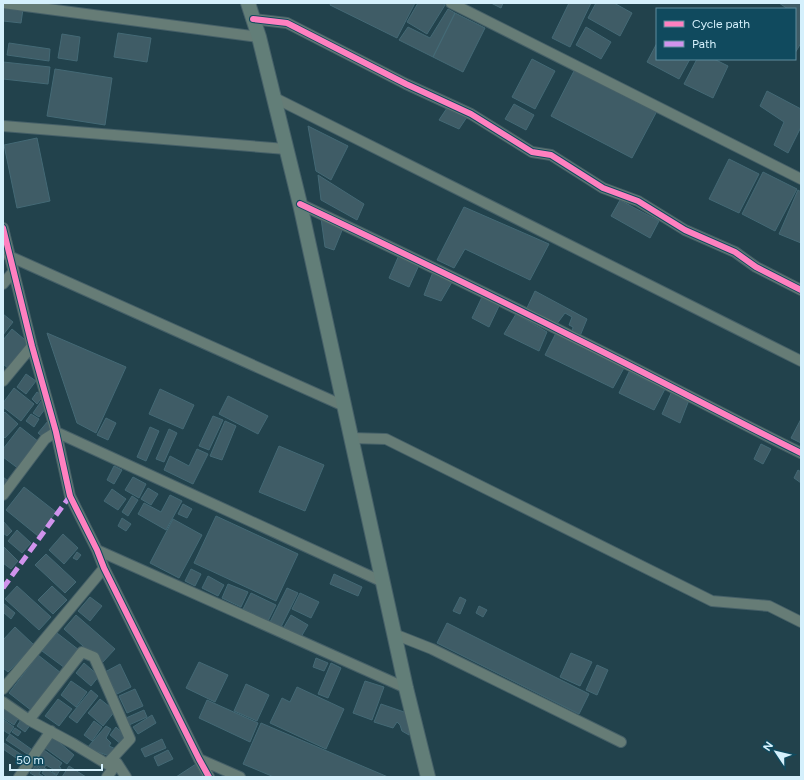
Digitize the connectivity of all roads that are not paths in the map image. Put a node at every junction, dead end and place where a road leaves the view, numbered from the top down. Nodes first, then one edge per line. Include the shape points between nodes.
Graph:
1 (3, 3) edge
2 (248, 3) edge
3 (451, 3) edge
4 (253, 19) junction
5 (259, 37) junction
6 (274, 97) junction
7 (3, 126) edge
8 (286, 149) junction
9 (801, 179) edge
10 (300, 204) junction
11 (3, 228) edge
12 (9, 256) junction
13 (13, 272) junction
14 (3, 284) edge
15 (801, 290) edge
16 (32, 346) junction
17 (801, 361) edge
18 (3, 381) edge
19 (344, 406) junction
20 (56, 432) junction
21 (351, 438) junction
22 (801, 453) edge
23 (3, 495) edge
24 (98, 550) junction
25 (104, 568) junction
26 (383, 582) junction
27 (801, 622) edge
28 (394, 634) junction
29 (5, 682) edge
30 (406, 688) junction
31 (3, 702) edge
32 (29, 720) junction
33 (51, 731) junction
34 (621, 742) dead end
35 (199, 759) junction
36 (112, 763) junction
37 (19, 777) edge
38 (107, 777) edge
39 (126, 777) edge
40 (209, 777) edge
41 (240, 777) edge
42 (428, 777) edge

1 - 5 street
2 - 4 main road
3 - 9 street
4 - 5 main road
4 - 15 street via 287,23 471,114 532,152 551,155 603,188 638,202 685,230 735,252 756,267
5 - 6 main road
6 - 8 main road
6 - 17 street
7 - 8 street
8 - 10 main road
10 - 19 main road
10 - 22 street via 551,326
11 - 12 street
12 - 13 street
12 - 19 street
13 - 14 street
13 - 16 street
16 - 18 street
16 - 20 street
19 - 21 main road
20 - 23 street via 45,439
20 - 24 street via 70,496
20 - 26 street
21 - 26 main road
21 - 27 street via 386,439 712,601 770,606
24 - 25 street
24 - 30 street
25 - 29 street
25 - 35 street
26 - 28 main road
28 - 30 main road
28 - 34 street via 432,649
30 - 42 main road
31 - 32 street
32 - 33 street
32 - 36 street via 82,652 94,657 130,739
33 - 36 street
33 - 37 street
35 - 40 street
35 - 41 street
36 - 38 street
36 - 39 street

